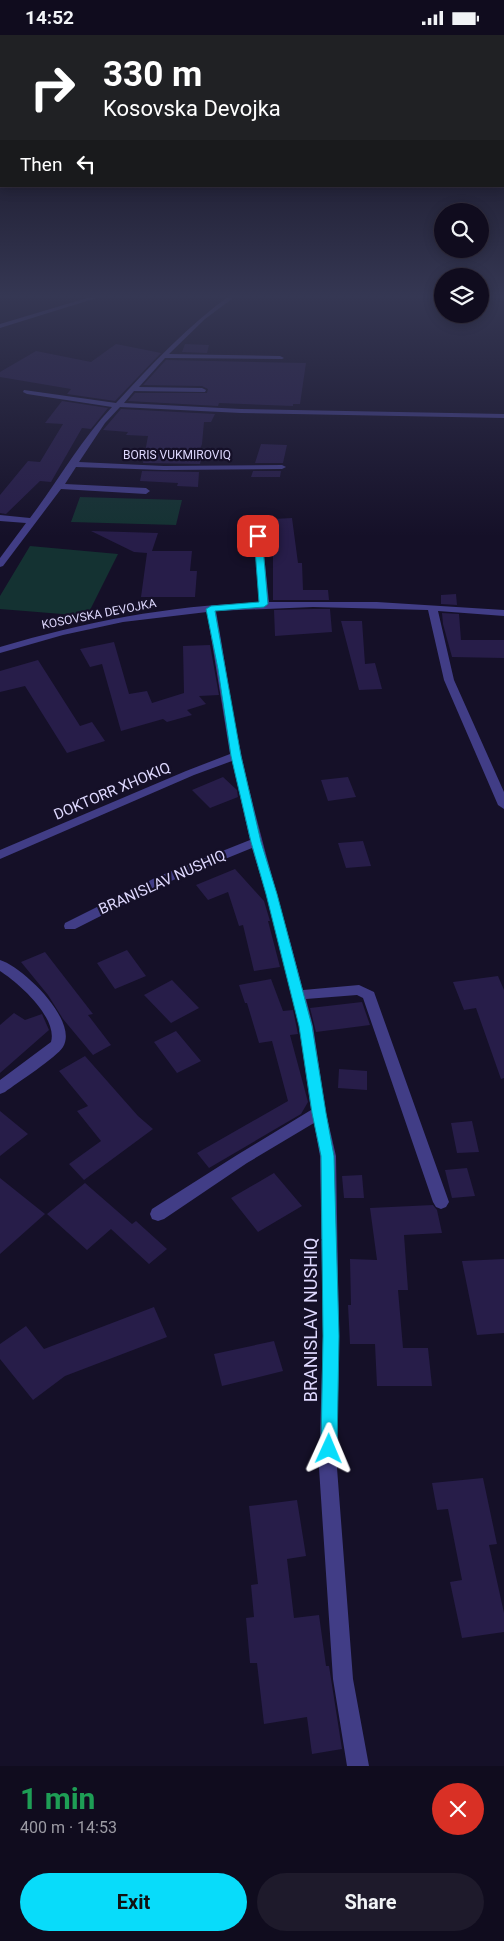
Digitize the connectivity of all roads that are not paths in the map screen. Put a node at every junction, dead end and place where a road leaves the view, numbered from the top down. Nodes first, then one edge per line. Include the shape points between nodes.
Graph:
1 (145, 376) edge
2 (133, 389) junction
3 (202, 389) dead end
4 (26, 392) dead end
5 (117, 405) junction
6 (504, 416) edge
7 (73, 464) junction
8 (282, 467) dead end
9 (59, 485) junction
10 (146, 491) dead end
11 (0, 518) edge
12 (31, 521) junction
13 (258, 536) dead end
14 (0, 564) edge
15 (264, 604) junction
16 (432, 607) junction
17 (211, 609) junction
18 (504, 613) edge
19 (1, 649) edge
20 (236, 756) junction
21 (504, 805) edge
22 (256, 842) junction
23 (0, 855) edge
24 (70, 926) dead end
25 (0, 965) edge
26 (298, 995) junction
27 (0, 1088) edge
28 (319, 1113) junction
29 (441, 1202) dead end
30 (158, 1213) dead end
31 (358, 1766) edge

1 - 2 street
2 - 3 street
2 - 5 street
4 - 5 street
5 - 6 street
5 - 7 street
7 - 8 street, BORIS VUKMIROVIQ via 164,468
7 - 9 street
9 - 10 street
9 - 12 street
11 - 12 street
12 - 14 street
13 - 15 street
15 - 16 street, KOSOVSKA DEVOJKA
15 - 17 street, KOSOVSKA DEVOJKA
16 - 18 street, KOSOVSKA DEVOJKA
16 - 21 street via 449,680
17 - 19 street, KOSOVSKA DEVOJKA via 136,617
17 - 20 street, BRANISLAV NUSHIQ
20 - 22 street, BRANISLAV NUSHIQ
20 - 23 street, DOKTORR XHOKIQ
22 - 24 street, BRANISLAV NUSHIQ via 215,857
22 - 26 street, BRANISLAV NUSHIQ
25 - 27 street via 28,985 57,1024 60,1036 57,1045
26 - 28 street, BRANISLAV NUSHIQ
26 - 29 street via 358,990 369,995
28 - 30 street
28 - 31 street, BRANISLAV NUSHIQ via 328,1156 331,1336 328,1468 342,1679

